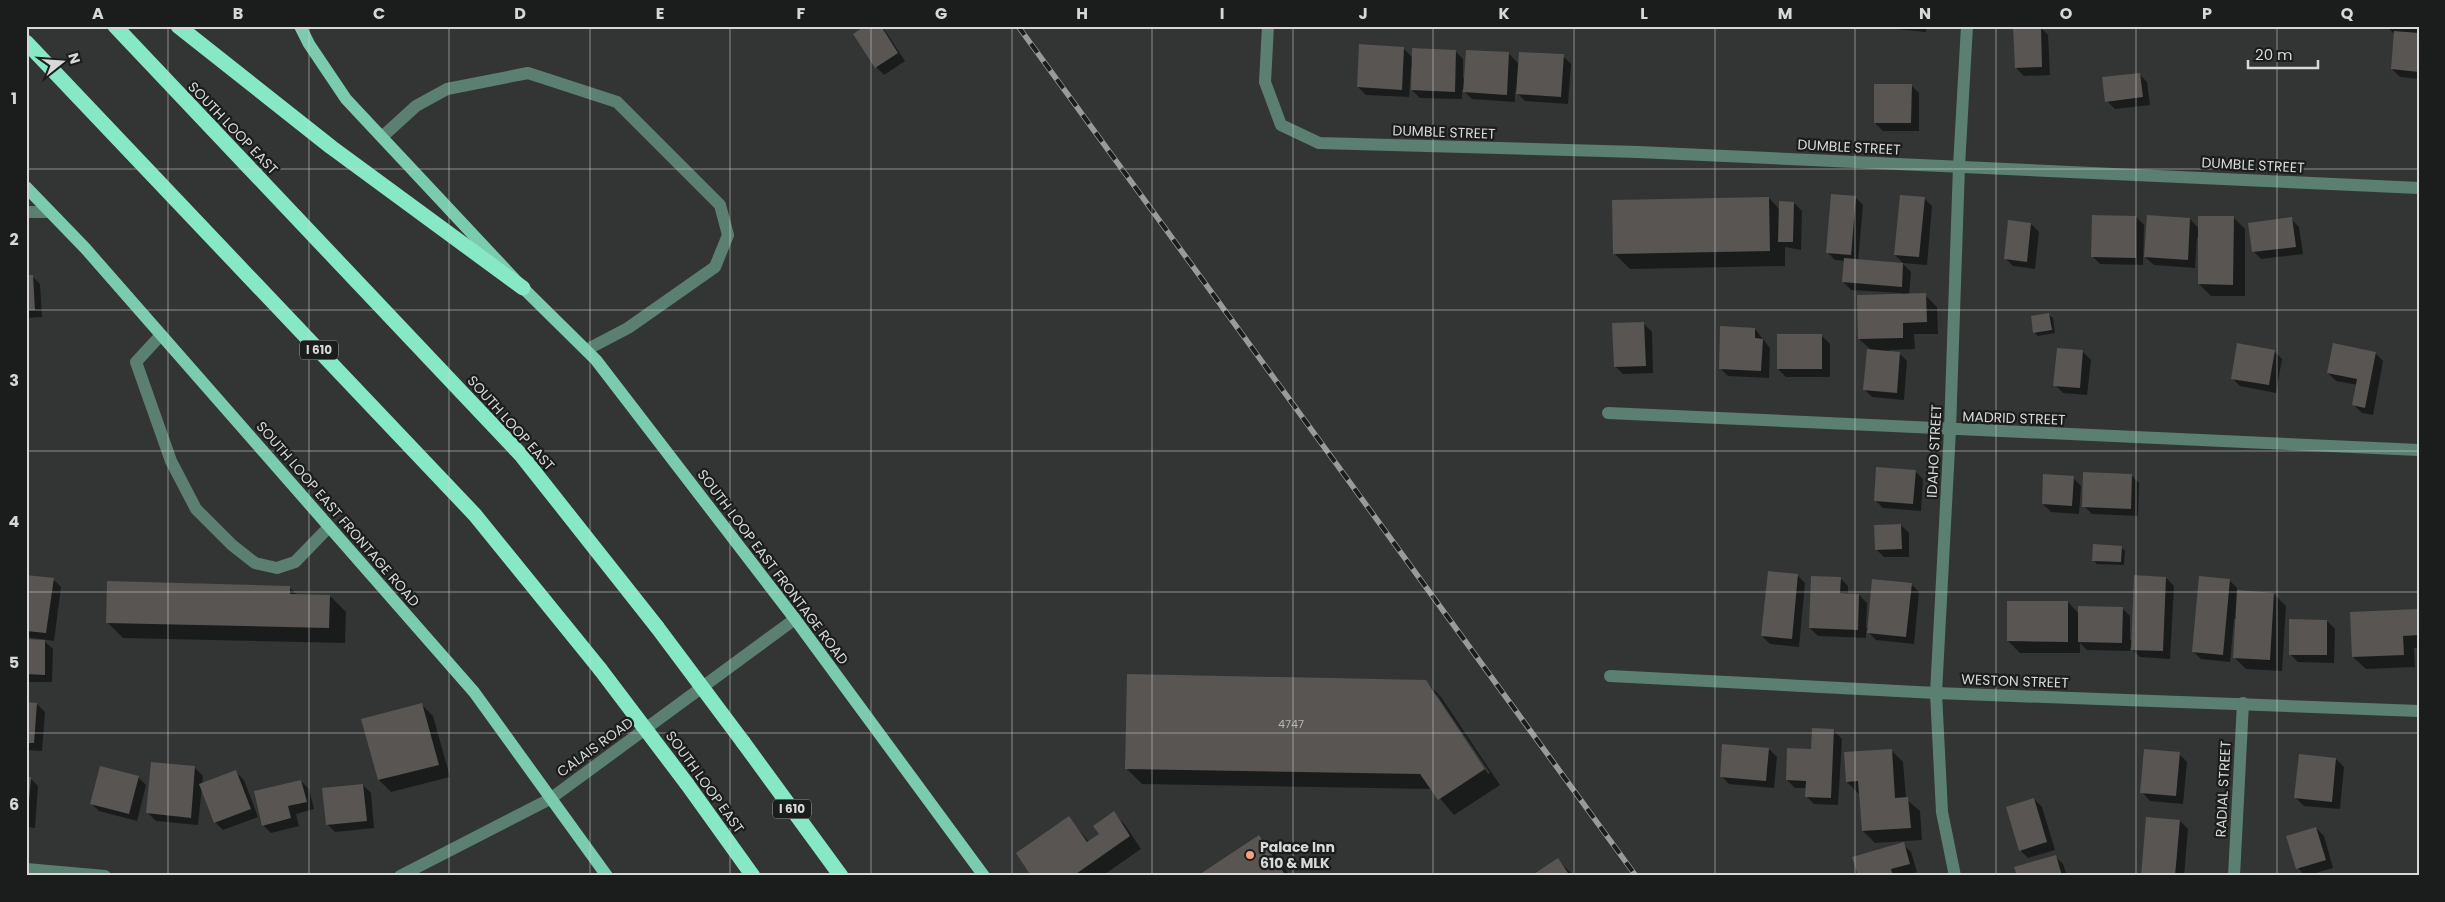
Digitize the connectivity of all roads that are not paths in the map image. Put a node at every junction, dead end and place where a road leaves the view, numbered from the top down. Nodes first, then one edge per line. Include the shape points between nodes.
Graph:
1 (115, 26) edge
2 (178, 26) edge
3 (300, 26) edge
4 (1268, 26) edge
5 (1967, 26) edge
6 (26, 42) edge
7 (382, 137) junction
8 (1959, 166) junction
9 (26, 187) edge
10 (2419, 188) edge
11 (26, 212) edge
12 (50, 212) junction
13 (523, 288) junction
14 (161, 335) junction
15 (586, 350) junction
16 (1608, 413) dead end
17 (1950, 430) junction
18 (2419, 450) edge
19 (329, 527) junction
20 (795, 620) junction
21 (1610, 676) dead end
22 (1936, 693) junction
23 (2243, 703) junction
24 (2419, 711) edge
25 (550, 799) junction
26 (26, 869) edge
27 (105, 876) edge
28 (400, 876) edge
29 (607, 876) edge
30 (753, 876) edge
31 (841, 876) edge
32 (984, 876) edge
33 (1954, 876) edge
34 (2234, 876) edge

1 - 31 highway, SOUTH LOOP EAST / I 610, bridge via 521,455 657,627
2 - 13 highway via 331,147
3 - 7 main road, SOUTH LOOP EAST FRONTAGE ROAD via 346,99
4 - 8 street, DUMBLE STREET via 1265,82 1282,125 1319,143
5 - 8 street, IDAHO STREET
6 - 30 highway, SOUTH LOOP EAST / I 610, bridge via 475,515 600,669
7 - 13 main road, SOUTH LOOP EAST FRONTAGE ROAD
7 - 15 street via 416,106 447,89 528,73 617,102 720,205 728,235 715,267 628,328
8 - 10 street, DUMBLE STREET
8 - 17 street, IDAHO STREET
9 - 12 main road, SOUTH LOOP EAST FRONTAGE ROAD
11 - 12 street
12 - 14 main road, SOUTH LOOP EAST FRONTAGE ROAD
13 - 15 main road, SOUTH LOOP EAST FRONTAGE ROAD
14 - 19 main road, SOUTH LOOP EAST FRONTAGE ROAD
14 - 19 street via 136,362 170,461 196,509 255,563 277,568 295,562
15 - 20 main road, SOUTH LOOP EAST FRONTAGE ROAD
16 - 17 street, MADRID STREET
17 - 18 street, MADRID STREET
17 - 22 street, IDAHO STREET
19 - 25 main road, SOUTH LOOP EAST FRONTAGE ROAD via 474,692
20 - 25 street, CALAIS ROAD
20 - 32 main road, SOUTH LOOP EAST FRONTAGE ROAD
21 - 22 street, WESTON STREET
22 - 23 street, WESTON STREET
22 - 33 street, IDAHO STREET via 1942,812
23 - 24 street, WESTON STREET
23 - 34 street, RADIAL STREET
25 - 28 street, CALAIS ROAD
25 - 29 main road, SOUTH LOOP EAST FRONTAGE ROAD
26 - 27 street

